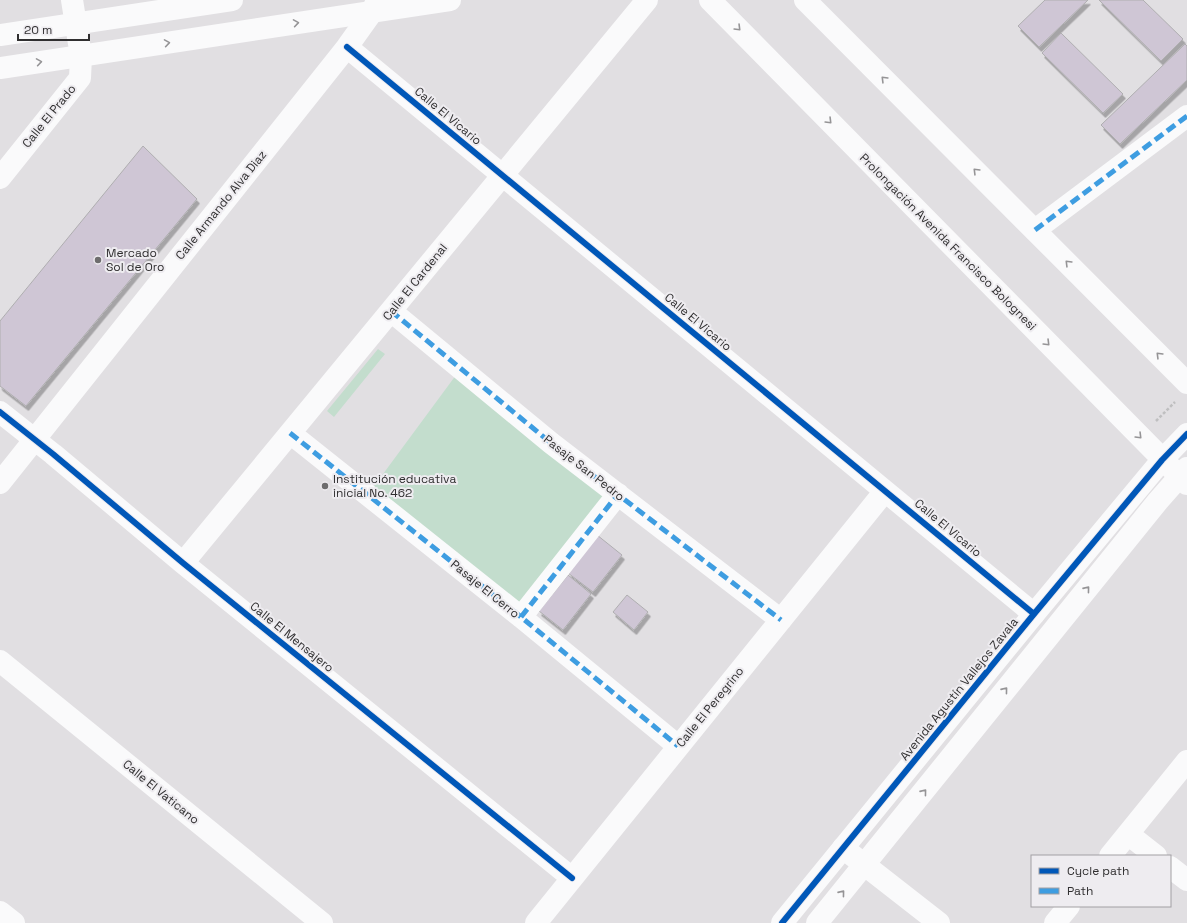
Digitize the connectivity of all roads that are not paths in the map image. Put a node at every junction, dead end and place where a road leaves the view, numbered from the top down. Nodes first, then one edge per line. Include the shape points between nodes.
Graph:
1 (72, 0) edge
2 (232, 0) edge
3 (450, 0) edge
4 (647, 0) edge
5 (710, 0) edge
6 (805, 0) edge
7 (375, 6) edge
8 (77, 24) junction
9 (0, 36) edge
10 (347, 47) junction
11 (81, 56) junction
12 (0, 68) edge
13 (1187, 116) edge
14 (503, 175) junction
15 (0, 178) edge
16 (1034, 230) junction
17 (391, 311) junction
18 (1181, 392) edge
19 (0, 412) edge
20 (290, 433) junction
21 (1187, 434) edge
22 (34, 438) junction
23 (1162, 460) junction
24 (1184, 476) edge
25 (0, 483) edge
26 (885, 491) junction
27 (618, 494) junction
28 (183, 563) junction
29 (1034, 614) junction
30 (521, 617) junction
31 (780, 620) junction
32 (0, 661) edge
33 (678, 746) junction
34 (1187, 762) edge
35 (1128, 834) junction
36 (843, 848) junction
37 (1111, 855) edge
38 (1155, 855) edge
39 (865, 864) junction
40 (1171, 868) edge
41 (572, 878) junction
42 (1187, 880) edge
43 (1068, 907) edge
44 (0, 912) edge
45 (14, 923) edge
46 (322, 923) edge
47 (536, 923) edge
48 (782, 923) edge
49 (817, 923) edge
50 (939, 923) edge
51 (1055, 923) edge

1 - 8 street
2 - 8 street
3 - 7 street
4 - 14 street, Calle El Cardenal
5 -> 23 street, Prolongación Avenida Francisco Bolognesi
16 -> 6 street
7 - 10 street, Calle Armando Alva Diaz
11 -> 7 street
8 - 9 street
8 - 11 street, Calle El Prado
10 - 14 street, Calle El Vicario
10 - 22 street, Calle Armando Alva Diaz
12 -> 11 street
11 - 15 street, Calle El Prado via 80,78
13 - 16 street
14 - 17 street, Calle El Cardenal
14 - 26 street, Calle El Vicario
18 -> 16 street
17 - 20 street, Calle El Cardenal
17 - 27 street, Pasaje San Pedro via 551,443
19 - 22 street, Calle El Mensajero
20 - 28 street, Calle El Cardenal
20 - 30 street, Pasaje El Cerro
21 - 23 street, Avenida Agustín Vallejos Zavala
22 - 25 street, Calle Armando Alva Diaz
22 - 28 street, Calle El Mensajero
23 - 24 street, Prolongación Avenida Francisco Bolognesi
23 - 29 street, Avenida Agustín Vallejos Zavala
39 -> 24 street
26 - 29 street, Calle El Vicario
26 - 31 street, Calle El Peregrino
27 - 30 street
27 - 31 street, Pasaje San Pedro
28 - 41 street, Calle El Mensajero
29 - 36 street, Avenida Agustín Vallejos Zavala
30 - 33 street, Pasaje El Cerro
31 - 33 street, Calle El Peregrino
32 - 46 street, Calle El Vaticano
33 - 41 street, Calle El Peregrino
34 - 35 street
35 - 37 street
35 - 38 street
36 - 39 street
36 - 48 street, Avenida Agustín Vallejos Zavala
49 -> 39 street
39 - 50 street
40 - 42 street
41 - 47 street, Calle El Peregrino
43 - 51 street
44 - 45 street

